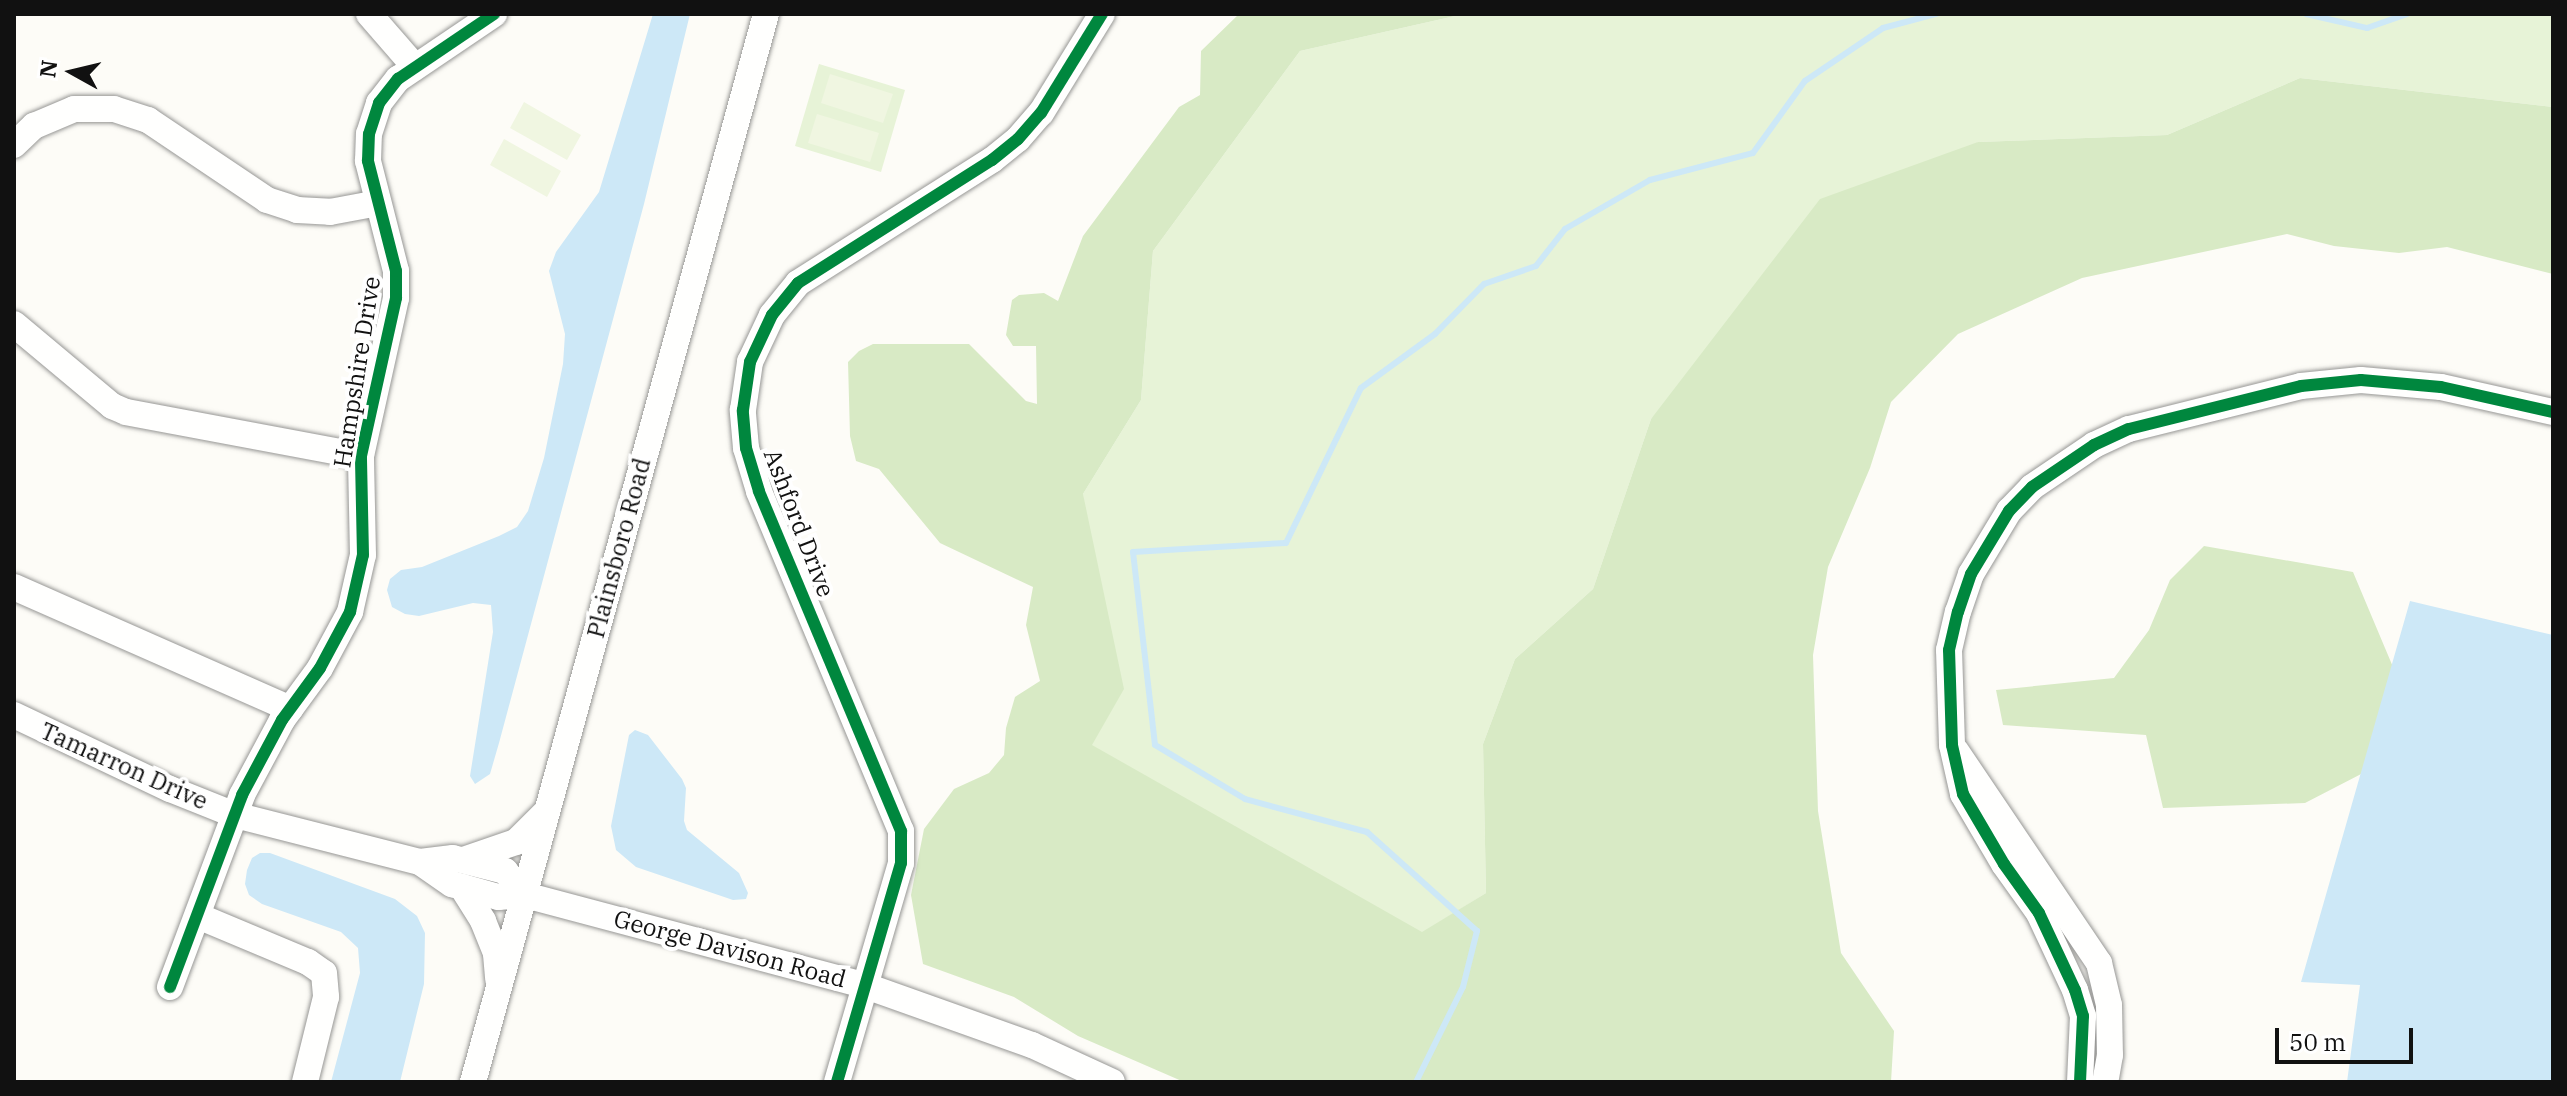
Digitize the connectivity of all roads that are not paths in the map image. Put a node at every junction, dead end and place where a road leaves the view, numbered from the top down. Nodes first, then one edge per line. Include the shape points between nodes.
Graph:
1 (369, 14) edge
2 (494, 14) edge
3 (766, 14) edge
4 (1101, 17) edge
5 (415, 67) junction
6 (14, 145) edge
7 (378, 203) junction
8 (14, 324) edge
9 (2553, 412) edge
10 (361, 456) junction
11 (14, 587) edge
12 (290, 709) junction
13 (14, 715) edge
14 (549, 808) junction
15 (235, 815) junction
16 (462, 861) junction
17 (420, 862) junction
18 (462, 887) junction
19 (525, 895) junction
20 (2049, 906) junction
21 (198, 916) junction
22 (866, 986) junction
23 (170, 987) dead end
24 (498, 988) junction
25 (305, 1082) edge
26 (473, 1082) edge
27 (837, 1082) edge
28 (1112, 1082) edge
29 (2080, 1082) edge
30 (2105, 1082) edge

1 - 5 street
2 - 5 street, Hampshire Drive
3 - 14 street, Plainsboro Road
4 - 22 street, Ashford Drive via 1041,113 1018,139 798,283 772,315 750,362 743,410 746,448 759,491 901,831 901,863
5 - 7 street, Hampshire Drive via 379,103 369,134 368,161
6 - 7 street via 34,126 74,109 114,109 148,120 267,200 297,210 330,212
7 - 10 street, Hampshire Drive via 396,271 396,298
8 - 10 street, Hampshire Drive via 126,412
9 - 20 street via 2441,387 2361,380 2301,386 2129,429 2094,445 2032,487 2009,511 1971,574 1949,650 1952,745
10 - 12 street, Hampshire Drive via 363,555 350,612
11 - 12 street
12 - 15 street, Hampshire Drive
13 - 15 street, Tamarron Drive
14 - 16 street via 516,842
14 - 19 street, Plainsboro Road
15 - 17 street, Tamarron Drive
15 - 21 street, Tamarron Drive
16 - 17 street, Tamarron Drive
16 - 19 street, Tamarron Drive via 505,871
17 - 18 street, Tamarron Drive
18 - 19 street, Tamarron Drive via 498,897
18 - 24 street via 496,954
19 - 22 street, George Davison Road
19 - 24 street, Plainsboro Road
20 - 29 street via 2083,1016
20 - 30 street via 2099,963 2109,1005
21 - 23 street, Tamarron Drive
21 - 25 street via 324,973 326,997
22 - 27 street, Ashford Drive
22 - 28 street, George Davison Road via 1032,1045
24 - 26 street, Plainsboro Road

